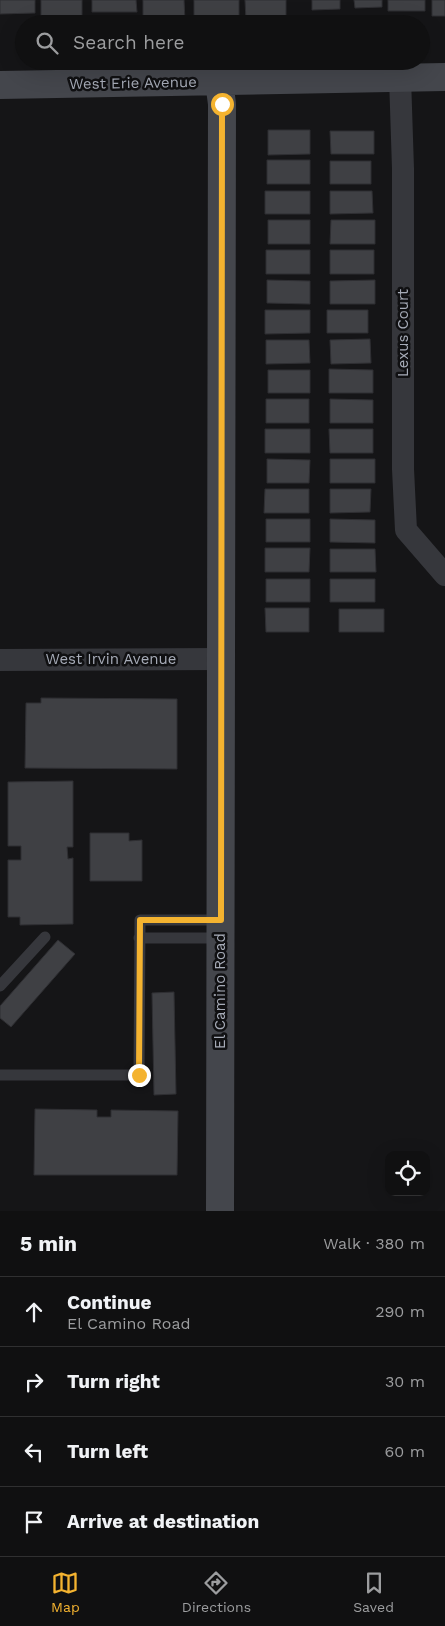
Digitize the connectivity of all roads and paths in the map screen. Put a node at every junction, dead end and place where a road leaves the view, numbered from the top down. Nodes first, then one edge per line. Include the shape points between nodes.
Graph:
1 (445, 76) edge
2 (400, 77) junction
3 (218, 81) junction
4 (0, 85) edge
5 (445, 576) edge
6 (222, 659) junction
7 (0, 660) edge
8 (220, 929) junction
9 (45, 937) dead end
10 (139, 938) junction
11 (0, 986) edge
12 (0, 1075) edge
13 (220, 1211) edge

1 - 2 street, West Erie Avenue
2 - 3 street, West Erie Avenue
2 - 5 street, Lexus Court via 406,530
3 - 4 street, West Erie Avenue
3 - 6 street, El Camino Road via 222,104
6 - 7 street, West Irvin Avenue
6 - 8 street, El Camino Road
8 - 10 lane
8 - 10 lane via 140,920
8 - 13 street, El Camino Road
9 - 11 lane
10 - 12 lane via 139,1075

